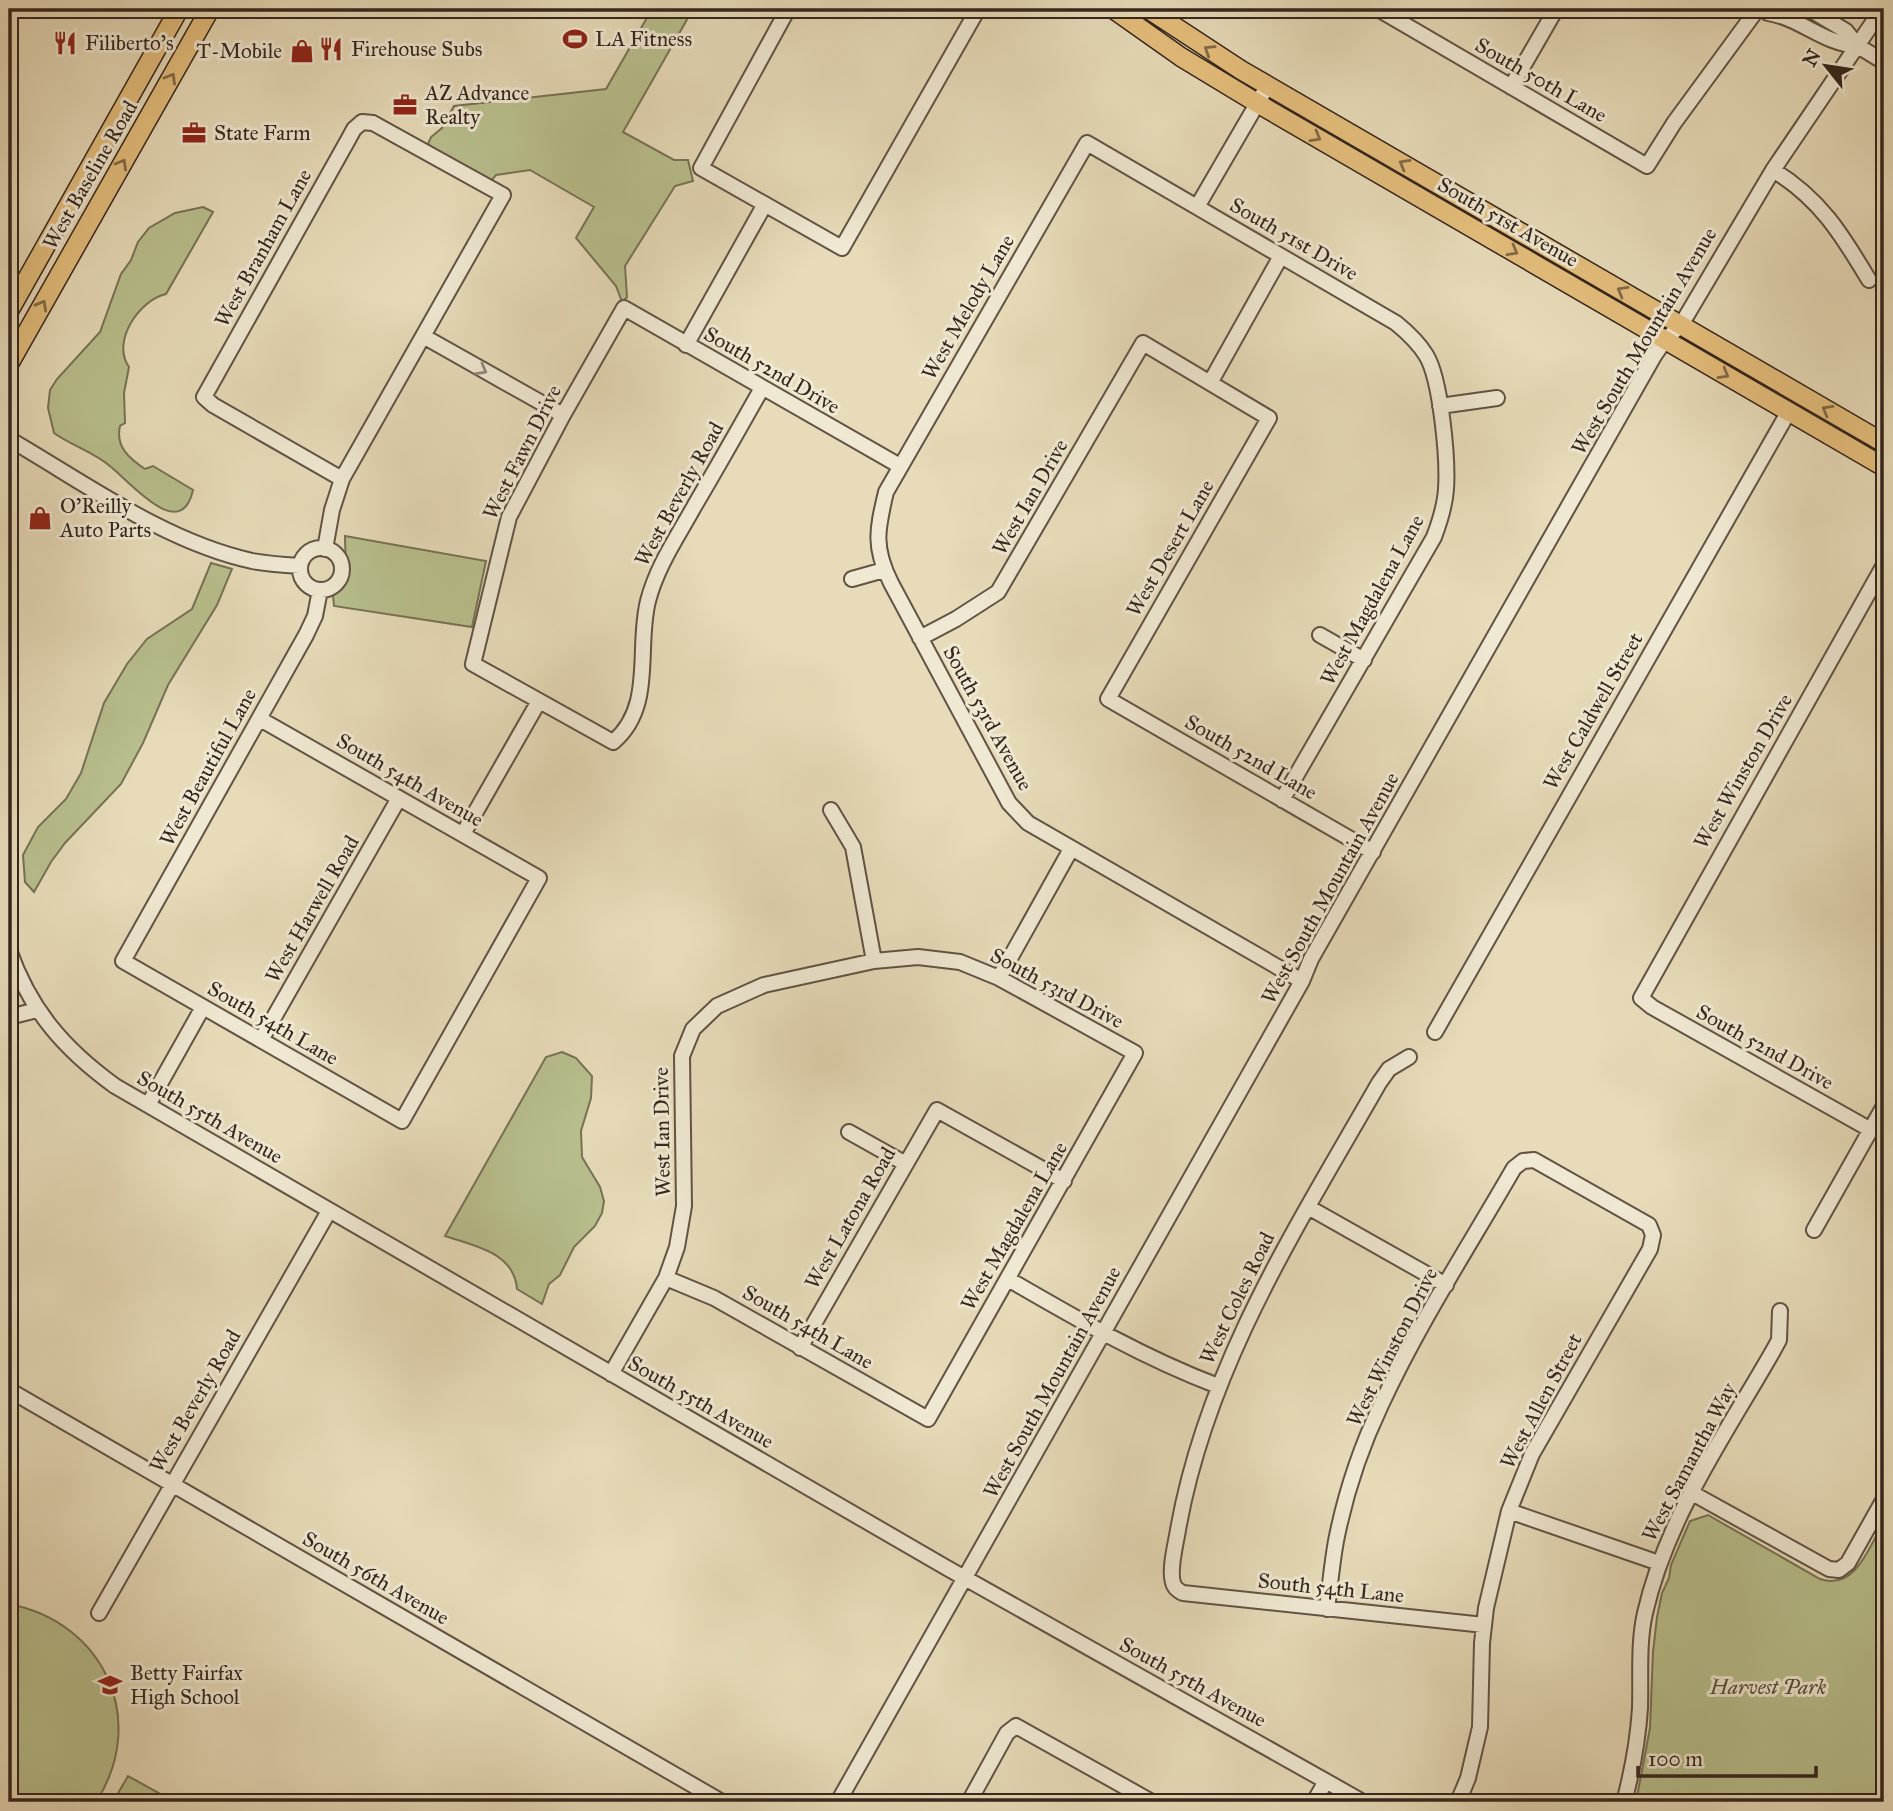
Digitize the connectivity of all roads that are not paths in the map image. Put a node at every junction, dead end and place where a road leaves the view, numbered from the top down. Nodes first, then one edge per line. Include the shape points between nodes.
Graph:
1 (179, 9) edge
2 (210, 9) edge
3 (788, 9) edge
4 (978, 9) edge
5 (1113, 9) edge
6 (1148, 9) edge
7 (1378, 9) edge
8 (1556, 9) edge
9 (1809, 9) edge
10 (1882, 9) edge
11 (1764, 10) edge
12 (1858, 46) junction
13 (1884, 62) edge
14 (1268, 85) junction
15 (1511, 87) junction
16 (1257, 103) junction
17 (1087, 143) joint
18 (1773, 170) junction
19 (765, 204) junction
20 (1197, 207) junction
21 (1282, 256) junction
22 (1869, 280) dead end
23 (624, 309) joint
24 (9, 311) edge
25 (1681, 325) junction
26 (423, 336) junction
27 (1665, 340) junction
28 (686, 345) junction
29 (9, 364) edge
30 (1210, 383) junction
31 (762, 388) junction
32 (1497, 398) dead end
33 (1440, 406) junction
34 (1789, 411) junction
35 (563, 415) junction
36 (9, 439) edge
37 (1884, 443) edge
38 (900, 466) junction
39 (1884, 467) edge
40 (342, 479) junction
41 (886, 492) joint
42 (325, 549) junction
43 (1884, 565) edge
44 (300, 566) junction
45 (884, 570) junction
46 (852, 579) dead end
47 (320, 590) junction
48 (1320, 635) dead end
49 (920, 638) junction
50 (1363, 660) junction
51 (1108, 699) joint
52 (539, 701) junction
53 (260, 719) junction
54 (399, 798) junction
55 (1282, 800) junction
56 (831, 810) dead end
57 (463, 834) junction
58 (1071, 849) junction
59 (1373, 852) junction
60 (9, 950) edge
61 (123, 961) joint
62 (874, 961) junction
63 (999, 978) junction
64 (1302, 981) junction
65 (1641, 998) joint
66 (203, 1007) junction
67 (37, 1010) junction
68 (9, 1017) edge
69 (1435, 1032) dead end
70 (261, 1040) junction
71 (1135, 1053) joint
72 (1409, 1057) dead end
73 (148, 1105) junction
74 (1884, 1106) edge
75 (402, 1121) joint
76 (1871, 1130) junction
77 (849, 1132) dead end
78 (906, 1164) junction
79 (1064, 1181) junction
80 (1308, 1207) junction
81 (329, 1210) junction
82 (1814, 1230) dead end
83 (1653, 1235) joint
84 (666, 1278) junction
85 (1008, 1279) junction
86 (1446, 1284) junction
87 (1780, 1311) dead end
88 (1104, 1334) junction
89 (800, 1348) junction
90 (611, 1374) junction
91 (1218, 1386) junction
92 (9, 1390) edge
93 (928, 1419) joint
94 (172, 1484) junction
95 (1692, 1493) junction
96 (1884, 1499) edge
97 (1509, 1511) junction
98 (1658, 1563) junction
99 (965, 1578) junction
100 (1175, 1588) joint
101 (1327, 1609) junction
102 (99, 1613) dead end
103 (1484, 1625) junction
104 (1326, 1781) junction
105 (722, 1802) edge
106 (838, 1802) edge
107 (969, 1802) edge
108 (1152, 1802) edge
109 (1314, 1802) edge
110 (1363, 1802) edge
111 (1458, 1802) edge
112 (1624, 1802) edge

1 - 24 main road, West Baseline Road
29 -> 2 main road, West Baseline Road
3 - 19 street via 701,168
4 - 19 street via 842,248
5 - 16 main road, South 51st Avenue
14 -> 6 main road, South 51st Avenue
7 - 15 street, South 50th Lane
8 - 15 street
9 - 12 street via 1846,31
10 - 12 street, West South Mountain Avenue
11 - 12 street via 1838,44
11 - 15 street, South 50th Lane via 1674,123 1647,166
12 - 13 street
12 - 18 street, West South Mountain Avenue
14 - 16 street
25 -> 14 main road, South 51st Avenue
16 - 20 street
16 -> 27 main road, South 51st Avenue
17 - 20 street, South 51st Drive
17 - 38 street, West Melody Lane
18 - 22 street via 1820,206
18 - 25 street, West South Mountain Avenue
19 - 28 street
20 - 21 street, South 51st Drive
21 - 30 street
21 - 33 street, South 51st Drive via 1412,336 1432,369
23 - 28 street, South 52nd Drive
23 - 35 street, West Fawn Drive
25 - 27 street, West South Mountain Avenue
37 -> 25 main road, South 51st Avenue
26 -> 35 street
26 - 40 street
26 - 40 street, West Branham Lane via 503,195 373,123 362,122 348,139 204,397
27 -> 34 main road, South 51st Avenue
27 - 59 street, West South Mountain Avenue
28 - 31 street, South 52nd Drive
30 - 49 street, West Ian Drive via 1143,344 998,592
30 - 51 street, West Desert Lane via 1269,418
31 - 38 street, South 52nd Drive
31 - 52 street, West Beverly Road via 662,562 648,602 639,696 625,731 613,742
32 - 33 street
33 - 50 street, West Magdalena Lane via 1447,488 1443,511 1434,537
34 - 39 main road, South 51st Avenue
34 - 69 street, West Caldwell Street
35 - 52 street, West Fawn Drive via 509,517 473,664
36 - 44 street via 161,528 253,561
38 - 41 street, West Melody Lane
40 - 42 street
41 - 45 street, South 53rd Avenue via 877,545
42 - 44 street via 306,554
42 - 47 street via 337,556 341,569 332,587
43 - 65 street, West Winston Drive
44 - 47 street via 302,580
45 - 46 street
45 - 49 street, South 53rd Avenue
47 - 53 street, West Beautiful Lane via 315,616
48 - 50 street
49 - 58 street, South 53rd Avenue via 1009,803 1028,823
50 - 55 street, West Magdalena Lane
51 - 55 street, South 52nd Lane
52 - 57 street
53 - 54 street, South 54th Avenue
53 - 61 street, West Beautiful Lane
54 - 57 street, South 54th Avenue
54 - 70 street, West Harwell Road
55 - 59 street, South 52nd Lane
56 - 62 street via 853,847
57 - 75 street, South 54th Avenue via 539,878
58 - 63 street
58 - 64 street, South 53rd Avenue
59 - 64 street, West South Mountain Avenue
60 - 67 street, South 55th Avenue
61 - 66 street, South 54th Lane
62 - 63 street, South 53rd Drive via 918,957 960,962
62 - 84 street, West Ian Drive via 764,985 717,1006 693,1029 682,1056 684,1206
63 - 71 street, South 53rd Drive
64 - 88 street, West South Mountain Avenue
65 - 76 street, South 52nd Drive
66 - 70 street, South 54th Lane
66 - 73 street
67 - 68 street
67 - 73 street, South 55th Avenue via 83,1062
70 - 75 street, South 54th Lane
71 - 79 street, West Magdalena Lane
72 - 80 street, West Coles Road via 1389,1069 1379,1083
73 - 81 street, South 55th Avenue
74 - 76 street
76 - 82 street
77 - 78 street
78 - 79 street, West Latona Road via 937,1110
78 - 89 street, West Latona Road
79 - 85 street, West Magdalena Lane
80 - 86 street
80 - 91 street, West Coles Road via 1256,1301
81 - 90 street, South 55th Avenue
81 - 94 street, West Beverly Road
83 - 86 street, West Winston Drive via 1648,1225 1569,1179 1534,1160 1523,1161 1514,1168
83 - 97 street, West Allen Street via 1650,1249 1532,1454
84 - 89 street, South 54th Lane via 714,1298
84 - 90 street, West Ian Drive
85 - 88 street
85 - 93 street, West Magdalena Lane
86 - 101 street, West Winston Drive via 1381,1405 1363,1449 1336,1540
87 - 95 street, West Samantha Way via 1779,1340
88 - 91 street via 1176,1371
88 - 99 street, West South Mountain Avenue
89 - 93 street, South 54th Lane
90 - 99 street, South 55th Avenue
91 - 100 street, West Coles Road via 1180,1516 1171,1577
92 - 94 street, South 56th Avenue
94 - 102 street, West Beverly Road
94 - 105 street, South 56th Avenue
95 - 96 street via 1829,1569 1839,1570 1848,1563
95 - 98 street, West Samantha Way
97 - 98 street
97 - 103 street, West Allen Street
98 - 112 street, West Samantha Way via 1645,1615 1636,1746
99 - 104 street, South 55th Avenue
99 - 106 street, West South Mountain Avenue
100 - 101 street, South 54th Lane via 1183,1593
101 - 103 street, South 54th Lane
103 - 111 street, West Allen Street via 1480,1727
104 - 109 street
104 - 110 street, South 55th Avenue
107 - 108 street via 1007,1733 1016,1726

